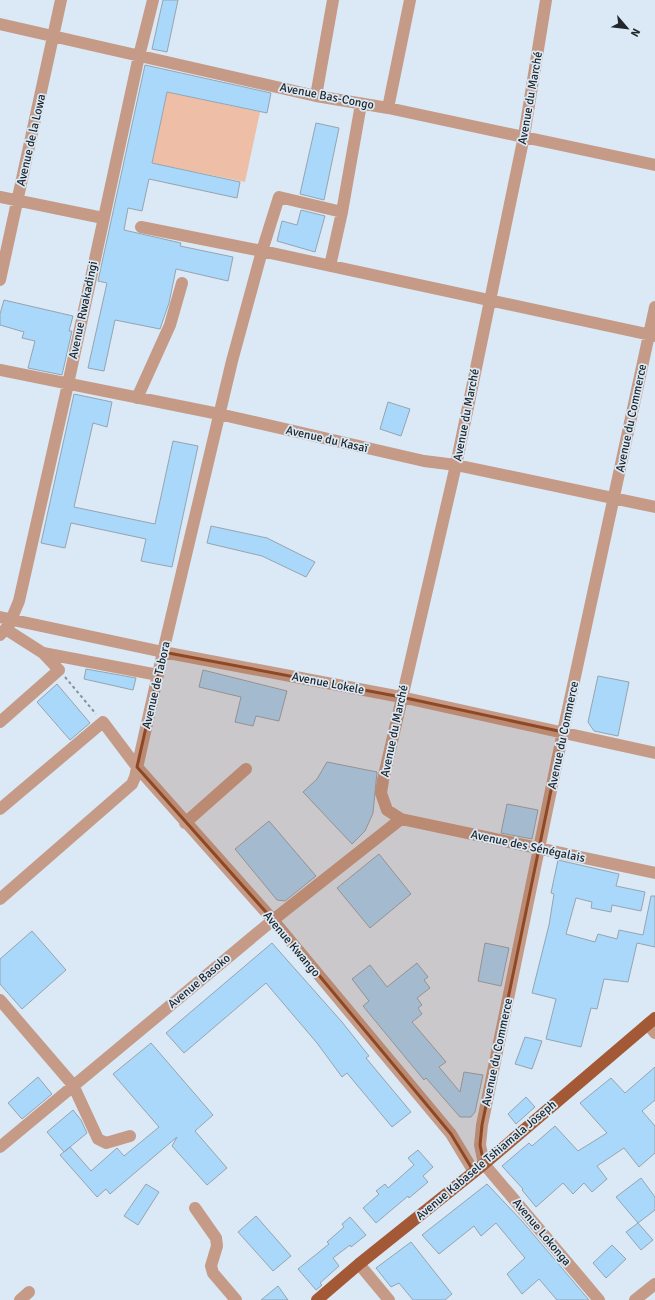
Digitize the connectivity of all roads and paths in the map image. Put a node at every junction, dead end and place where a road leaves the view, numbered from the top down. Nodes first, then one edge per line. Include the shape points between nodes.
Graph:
1 (61, 0) edge
2 (153, 0) edge
3 (333, 0) edge
4 (410, 0) edge
5 (546, 0) edge
6 (0, 24) edge
7 (54, 37) junction
8 (139, 56) junction
9 (316, 96) junction
10 (361, 104) junction
11 (388, 108) junction
12 (524, 136) junction
13 (655, 165) edge
14 (0, 197) edge
15 (17, 201) junction
16 (342, 212) junction
17 (103, 218) junction
18 (141, 227) dead end
19 (262, 251) junction
20 (330, 266) junction
21 (0, 280) edge
22 (182, 283) dead end
23 (489, 299) junction
24 (655, 307) edge
25 (652, 335) edge
26 (0, 370) edge
27 (68, 384) junction
28 (137, 398) junction
29 (219, 414) junction
30 (456, 465) junction
31 (614, 499) junction
32 (655, 507) edge
33 (0, 617) edge
34 (6, 628) edge
35 (163, 652) junction
36 (43, 653) junction
37 (59, 670) junction
38 (158, 675) junction
39 (401, 697) junction
40 (0, 722) edge
41 (102, 722) junction
42 (563, 732) junction
43 (655, 752) edge
44 (138, 767) junction
45 (246, 769) dead end
46 (0, 808) edge
47 (401, 819) junction
48 (185, 823) junction
49 (540, 848) junction
50 (655, 874) edge
51 (0, 899) edge
52 (273, 920) junction
53 (0, 1000) edge
54 (653, 1025) edge
55 (73, 1085) junction
56 (130, 1136) dead end
57 (0, 1147) edge
58 (484, 1164) junction
59 (474, 1172) junction
60 (195, 1208) dead end
61 (359, 1264) junction
62 (655, 1284) edge
63 (236, 1300) edge
64 (317, 1300) edge
65 (389, 1300) edge
66 (599, 1300) edge
67 (635, 1300) edge

1 - 7 street, Avenue de la Lowa
2 - 8 street, Avenue Rwakadingi
3 - 9 street
4 - 11 street
5 - 12 street, Avenue du Marché
6 - 7 street, Avenue Bas-Congo
7 - 8 street, Avenue Bas-Congo
7 - 15 street, Avenue de la Lowa
8 - 9 street, Avenue Bas-Congo
8 - 17 street, Avenue Rwakadingi
9 - 10 street, Avenue Bas-Congo
10 - 11 street, Avenue Bas-Congo
10 - 16 street
11 - 12 street, Avenue Bas-Congo
12 - 13 street, Avenue Bas-Congo
12 - 23 street, Avenue du Marché
14 - 15 street
15 - 17 street
15 - 21 street, Avenue de la Lowa
16 - 19 street, Avenue de Tabora via 278,197
16 - 20 street
17 - 27 street, Avenue Rwakadingi
18 - 19 street
19 - 20 street
19 - 29 street, Avenue de Tabora
20 - 23 street
22 - 28 street via 170,325
23 - 25 street
23 - 30 street, Avenue du Marché
24 - 25 street, Avenue du Commerce
25 - 31 street, Avenue du Commerce
26 - 27 street, Avenue du Kasaï
27 - 28 street, Avenue du Kasaï
27 - 34 street, Avenue Rwakadingi via 19,601
28 - 29 street, Avenue du Kasaï
29 - 30 street, Avenue du Kasaï via 417,459
29 - 35 street, Avenue de Tabora
30 - 31 street, Avenue du Kasaï
30 - 39 street, Avenue du Marché
31 - 32 street, Avenue du Kasaï
31 - 42 street, Avenue du Commerce
33 - 34 street, Avenue Lokele
34 - 35 street, Avenue Lokele
34 - 36 street
35 - 38 street, Avenue de Tabora
35 - 39 street, Avenue Lokele
36 - 37 street
36 - 38 street
37 - 40 street
37 - 41 path
38 - 44 street, Avenue de Tabora
39 - 42 street, Avenue Lokele
39 - 47 street, Avenue du Marché via 381,793 386,810
41 - 44 street, Avenue Kwango
41 - 46 street
42 - 43 street, Avenue Lokele
42 - 49 street, Avenue du Commerce
44 - 48 street, Avenue Kwango
44 - 51 street, Avenue de Tabora via 132,784
45 - 48 street
47 - 49 street, Avenue des Sénégalais
47 - 52 street, Avenue Basoko
48 - 52 street, Avenue Kwango
49 - 50 street, Avenue des Sénégalais
49 - 58 street, Avenue du Commerce via 482,1125 480,1145
52 - 55 street, Avenue Basoko
52 - 59 street, Avenue Kwango via 451,1134
53 - 55 street
54 - 58 main road, Avenue Kabasele Tshiamala Joseph
55 - 56 street via 98,1139 106,1143
55 - 57 street, Avenue Basoko
58 - 59 main road, Avenue Kabasele Tshiamala Joseph
58 - 66 street, Avenue Lokonga
59 - 61 main road, Avenue Kabasele Tshiamala Joseph
60 - 63 street via 216,1238 217,1246 211,1266 213,1273
61 - 64 main road, Avenue Kabasele Tshiamala Joseph
61 - 65 street
62 - 67 street

